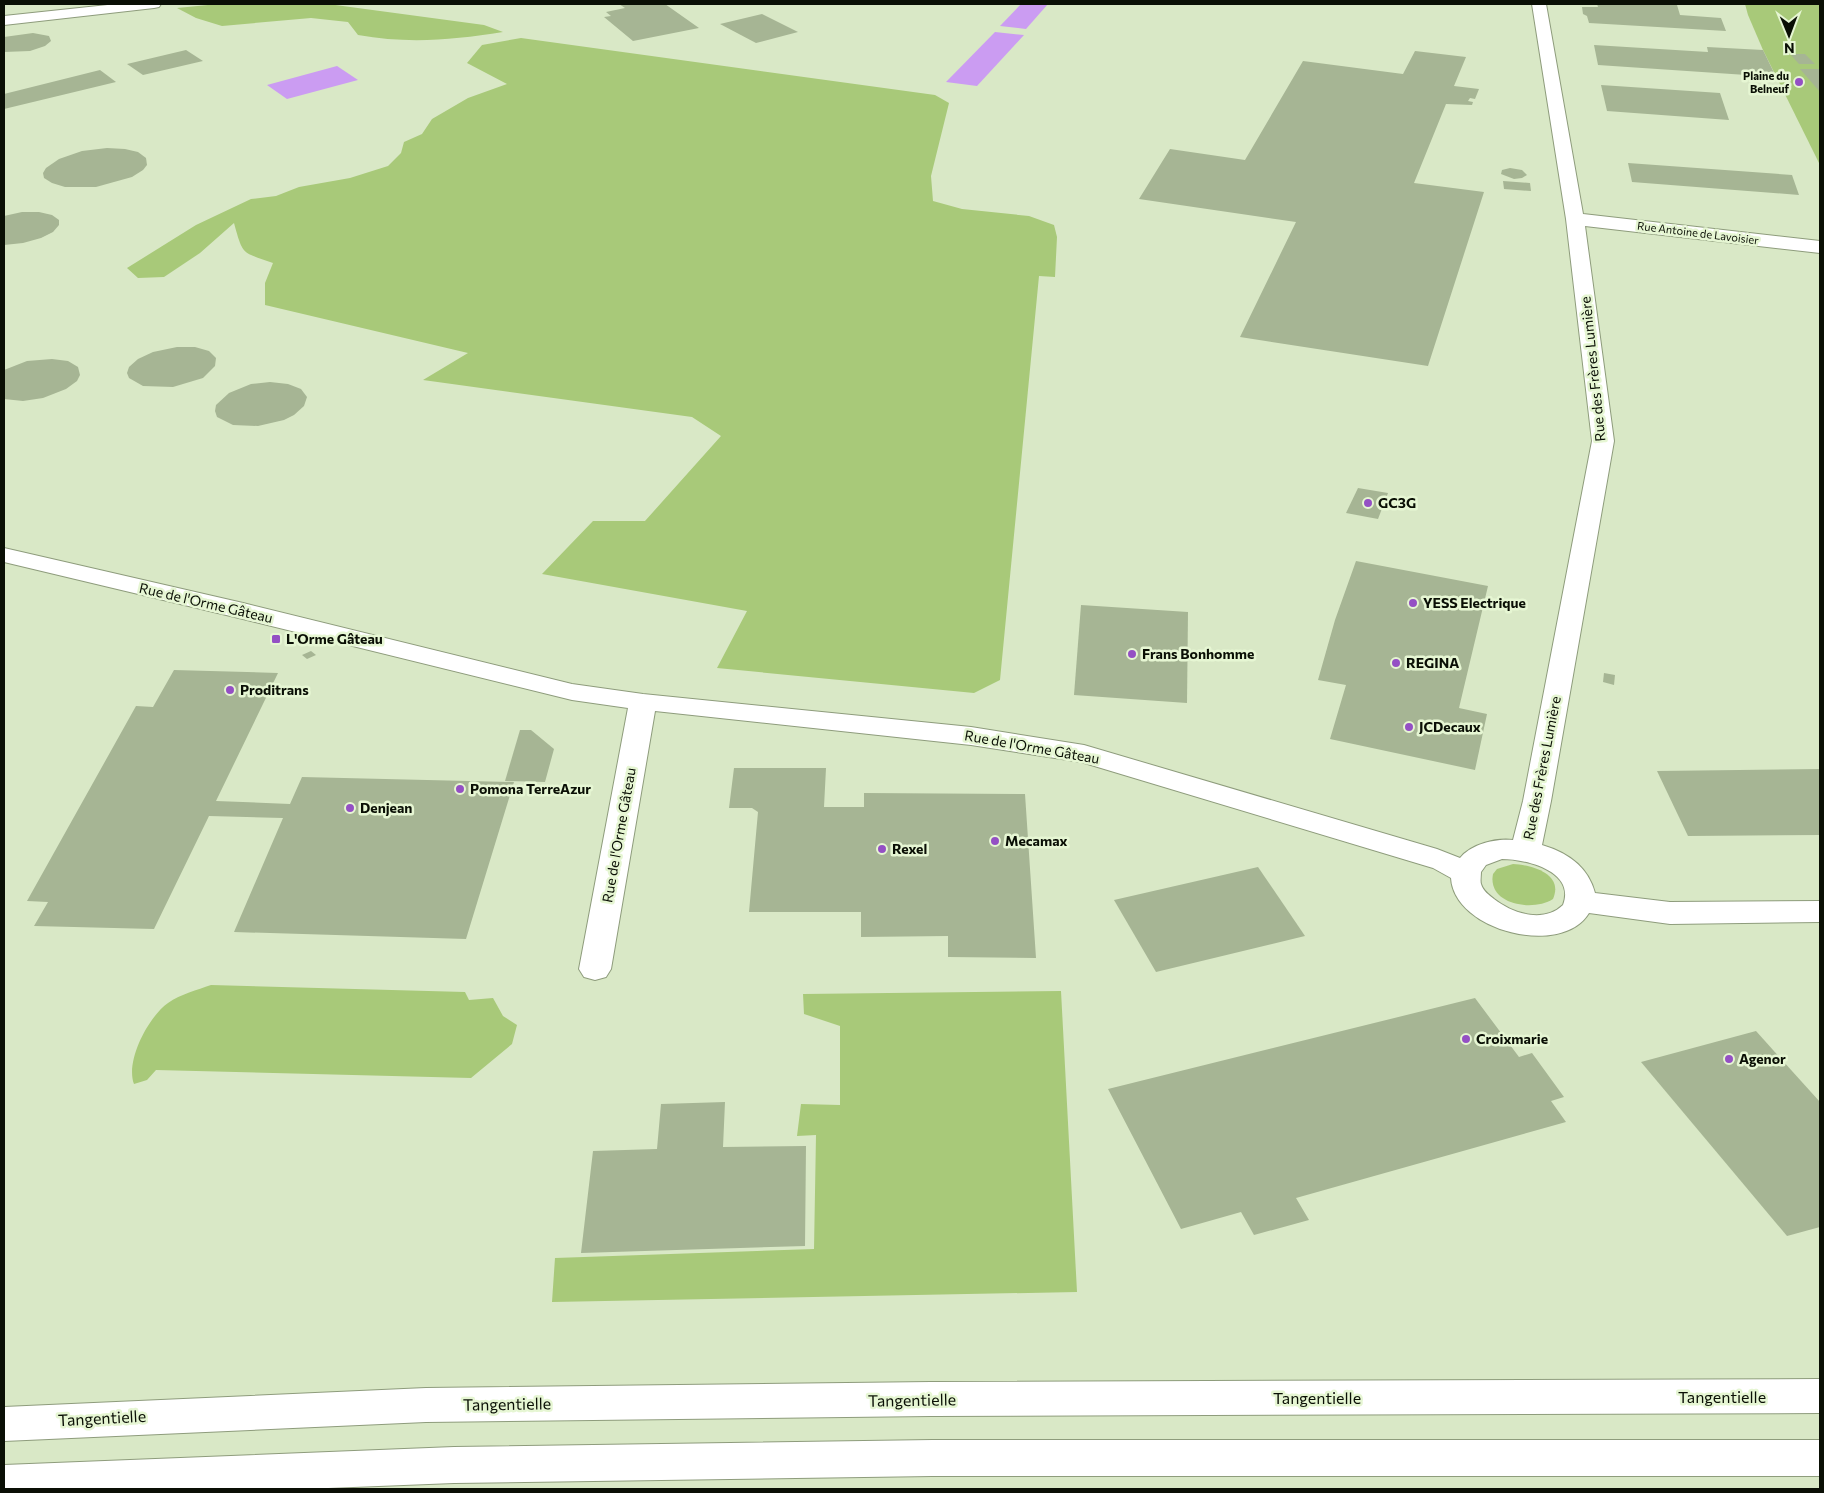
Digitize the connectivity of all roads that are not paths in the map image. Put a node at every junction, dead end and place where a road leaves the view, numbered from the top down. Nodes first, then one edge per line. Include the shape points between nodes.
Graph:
1 (154, 4) edge
2 (1539, 4) edge
3 (4, 21) edge
4 (1575, 218) junction
5 (1820, 247) edge
6 (4, 555) edge
7 (643, 702) junction
8 (1527, 851) junction
9 (1465, 873) junction
10 (1580, 901) junction
11 (1820, 912) edge
12 (594, 969) dead end
13 (1820, 1396) edge
14 (4, 1424) edge
15 (1820, 1458) edge
16 (4, 1483) edge

1 - 3 main road
2 - 4 main road, Rue des Frères Lumière
4 - 5 main road, Rue Antoine de Lavoisier
4 - 8 main road, Rue des Frères Lumière via 1604,441
6 - 7 main road, Rue de l'Orme Gâteau via 572,692
7 - 9 main road, Rue de l'Orme Gâteau via 971,736 1084,754 1427,856
7 - 12 main road, Rue de l'Orme Gâteau
8 - 9 main road via 1487,852 1469,864
8 - 10 main road via 1545,856 1573,876 1580,888
9 - 10 main road via 1465,884 1481,907 1514,923 1550,925 1575,912
10 - 11 main road via 1670,913
13 - 14 main road, Tangentielle via 931,1399 426,1405
15 - 16 main road via 932,1458 454,1465

